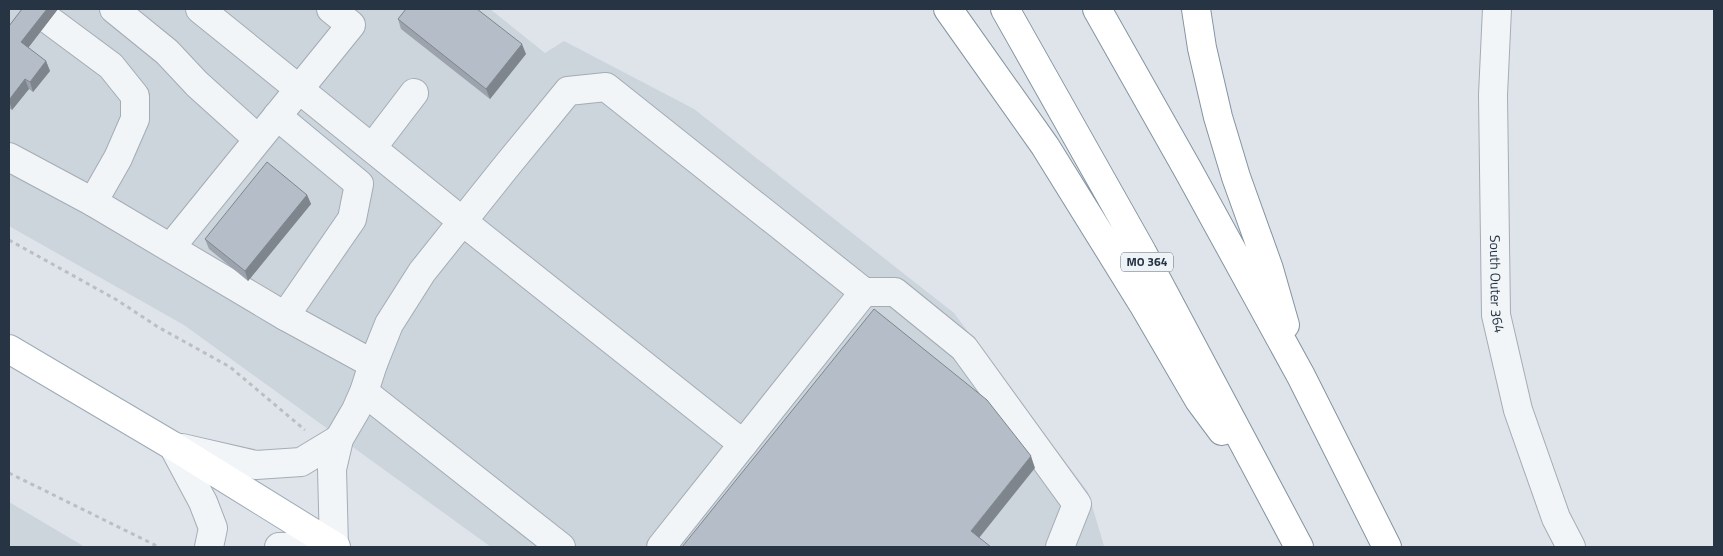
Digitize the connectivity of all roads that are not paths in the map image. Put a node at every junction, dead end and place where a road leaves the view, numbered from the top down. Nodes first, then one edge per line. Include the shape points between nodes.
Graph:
1 (114, 9) edge
2 (200, 9) edge
3 (948, 9) edge
4 (1005, 9) edge
5 (1097, 9) edge
6 (1196, 9) edge
7 (1497, 9) edge
8 (348, 14) edge
9 (50, 20) dead end
10 (298, 89) junction
11 (414, 93) dead end
12 (277, 116) junction
13 (258, 139) junction
14 (372, 148) junction
15 (9, 157) edge
16 (93, 202) junction
17 (462, 221) junction
18 (171, 247) junction
19 (864, 292) junction
20 (285, 316) junction
21 (9, 350) edge
22 (373, 364) junction
23 (1301, 376) junction
24 (364, 392) junction
25 (339, 439) junction
26 (742, 444) junction
27 (173, 446) junction
28 (1284, 518) junction
29 (335, 546) edge
30 (209, 547) edge
31 (279, 547) edge
32 (561, 547) edge
33 (661, 547) edge
34 (1060, 547) edge
35 (1299, 547) edge
36 (1387, 547) edge
37 (1571, 547) edge

1 - 13 street via 167,52
2 - 10 street
3 - 28 main road via 1045,146 1144,304 1199,400
4 - 28 main road, MO 364 via 1142,252
5 - 23 main road
6 - 23 main road via 1223,134
7 - 37 street, South Outer 364 via 1494,95 1496,315 1518,410 1556,518
8 - 10 street
9 - 16 street via 111,66 135,96 135,119
10 - 12 street
10 - 14 street
11 - 14 street
12 - 13 street
12 - 20 street via 359,184 352,220
13 - 18 street
14 - 17 street
15 - 16 street
16 - 18 street
17 - 19 street via 568,91 606,87
17 - 22 street via 422,272 389,324
17 - 26 street
18 - 20 street
19 - 26 street
19 - 34 street via 895,292 964,348 1077,504
20 - 22 street
21 - 27 main road
22 - 24 street
23 - 36 main road
24 - 25 street
24 - 32 street
25 - 27 street via 301,462 256,465
25 - 29 street via 332,469
26 - 33 street
27 - 29 main road
27 - 30 street via 213,528
28 - 35 main road, MO 364
29 - 31 street

